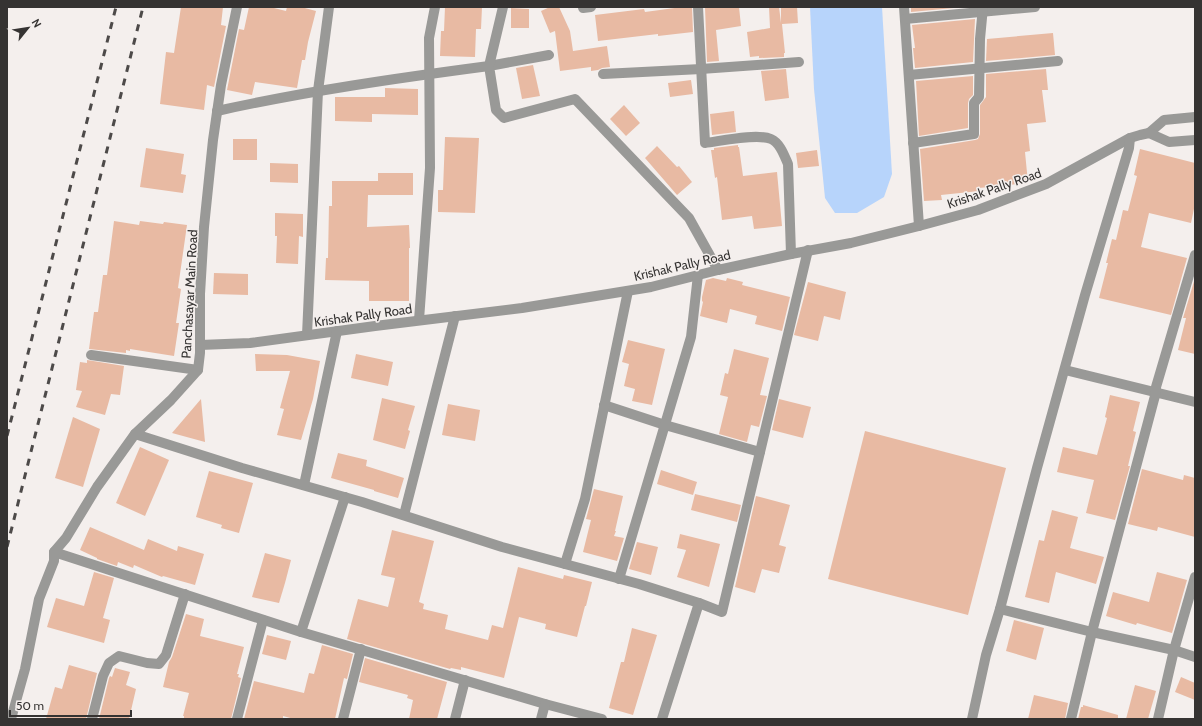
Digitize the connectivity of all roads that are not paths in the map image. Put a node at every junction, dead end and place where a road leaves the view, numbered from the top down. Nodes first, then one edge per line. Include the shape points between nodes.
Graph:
1 (237, 7) edge
2 (330, 7) edge
3 (435, 7) edge
4 (503, 7) edge
5 (698, 7) edge
6 (904, 7) edge
7 (1035, 7) edge
8 (982, 9) edge
9 (905, 19) junction
10 (549, 55) dead end
11 (1058, 61) dead end
12 (799, 62) dead end
13 (489, 66) junction
14 (980, 68) junction
15 (701, 69) junction
16 (430, 74) junction
17 (603, 74) dead end
18 (909, 75) junction
19 (318, 91) junction
20 (217, 111) junction
21 (1195, 117) edge
22 (1149, 134) junction
23 (1130, 138) junction
24 (1195, 140) edge
25 (913, 143) junction
26 (919, 226) junction
27 (808, 250) junction
28 (791, 254) junction
29 (1195, 255) edge
30 (718, 270) junction
31 (698, 275) junction
32 (628, 291) junction
33 (455, 316) junction
34 (419, 320) junction
35 (336, 331) junction
36 (307, 335) junction
37 (200, 345) junction
38 (91, 356) dead end
39 (198, 370) junction
40 (1065, 370) junction
41 (1156, 392) junction
42 (1195, 402) edge
43 (604, 405) junction
44 (665, 425) junction
45 (135, 434) junction
46 (760, 452) junction
47 (304, 485) junction
48 (345, 497) junction
49 (404, 515) junction
50 (54, 552) junction
51 (565, 564) junction
52 (1195, 577) edge
53 (619, 579) junction
54 (185, 594) junction
55 (699, 603) junction
56 (1000, 609) junction
57 (263, 620) junction
58 (301, 632) junction
59 (1092, 632) junction
60 (361, 649) junction
61 (1174, 650) junction
62 (1195, 656) edge
63 (465, 680) junction
64 (545, 704) junction
65 (11, 719) edge
66 (92, 719) edge
67 (237, 719) edge
68 (343, 719) edge
69 (454, 719) edge
70 (541, 719) edge
71 (602, 719) edge
72 (662, 719) edge
73 (972, 719) edge
74 (1070, 719) edge
75 (1158, 719) edge

1 - 20 street, Panchasayar Main Road
2 - 19 street
3 - 16 street via 429,38
4 - 13 street
5 - 15 street
6 - 9 street
7 - 8 street
8 - 9 street
8 - 14 street
9 - 18 street
10 - 13 street
11 - 14 street
12 - 15 street
13 - 16 street
13 - 30 street via 496,110 504,118 575,100 690,218
14 - 18 street
14 - 25 street via 979,97 974,103 974,134
15 - 17 street
15 - 28 street via 705,143 756,136 770,138 783,151 788,164
16 - 19 street
16 - 34 street via 430,168
18 - 25 street
19 - 20 street
19 - 36 street
20 - 37 street, Panchasayar Main Road via 204,227
21 - 22 street via 1164,120
22 - 23 street, Krishak Pally Road
22 - 24 street via 1169,142
23 - 26 street, Krishak Pally Road via 1046,184 978,210
23 - 40 street
25 - 26 street
26 - 27 street, Krishak Pally Road via 850,243
27 - 28 street, Krishak Pally Road
27 - 46 street
28 - 30 street, Krishak Pally Road
29 - 41 street
30 - 31 street, Krishak Pally Road
31 - 32 street, Krishak Pally Road
31 - 44 street via 691,337
32 - 33 street, Krishak Pally Road
32 - 43 street
33 - 34 street, Krishak Pally Road
33 - 49 street
34 - 35 street, Krishak Pally Road
35 - 36 street, Krishak Pally Road
35 - 47 street
36 - 37 street, Krishak Pally Road via 250,343
37 - 39 street, Panchasayar Main Road
38 - 39 street
39 - 45 street, Panchasayar Main Road
40 - 41 street
40 - 56 street
41 - 42 street
41 - 59 street
43 - 44 street
43 - 51 street via 585,498
44 - 46 street
44 - 53 street
45 - 47 street
45 - 50 street, Panchasayar Main Road
46 - 55 street via 722,612
47 - 48 street
48 - 49 street
48 - 58 street
49 - 51 street via 502,547
50 - 54 street
50 - 65 street, Panchasayar Main Road via 54,561 39,599
51 - 53 street
52 - 61 street
53 - 55 street
54 - 57 street
54 - 66 street via 166,655 159,664 119,656 109,663
55 - 72 street
56 - 59 street
56 - 73 street via 986,655
57 - 58 street
57 - 67 street
58 - 60 street
59 - 61 street
59 - 74 street
60 - 63 street
60 - 68 street
61 - 62 street
61 - 75 street
63 - 64 street
63 - 69 street
64 - 70 street
64 - 71 street

